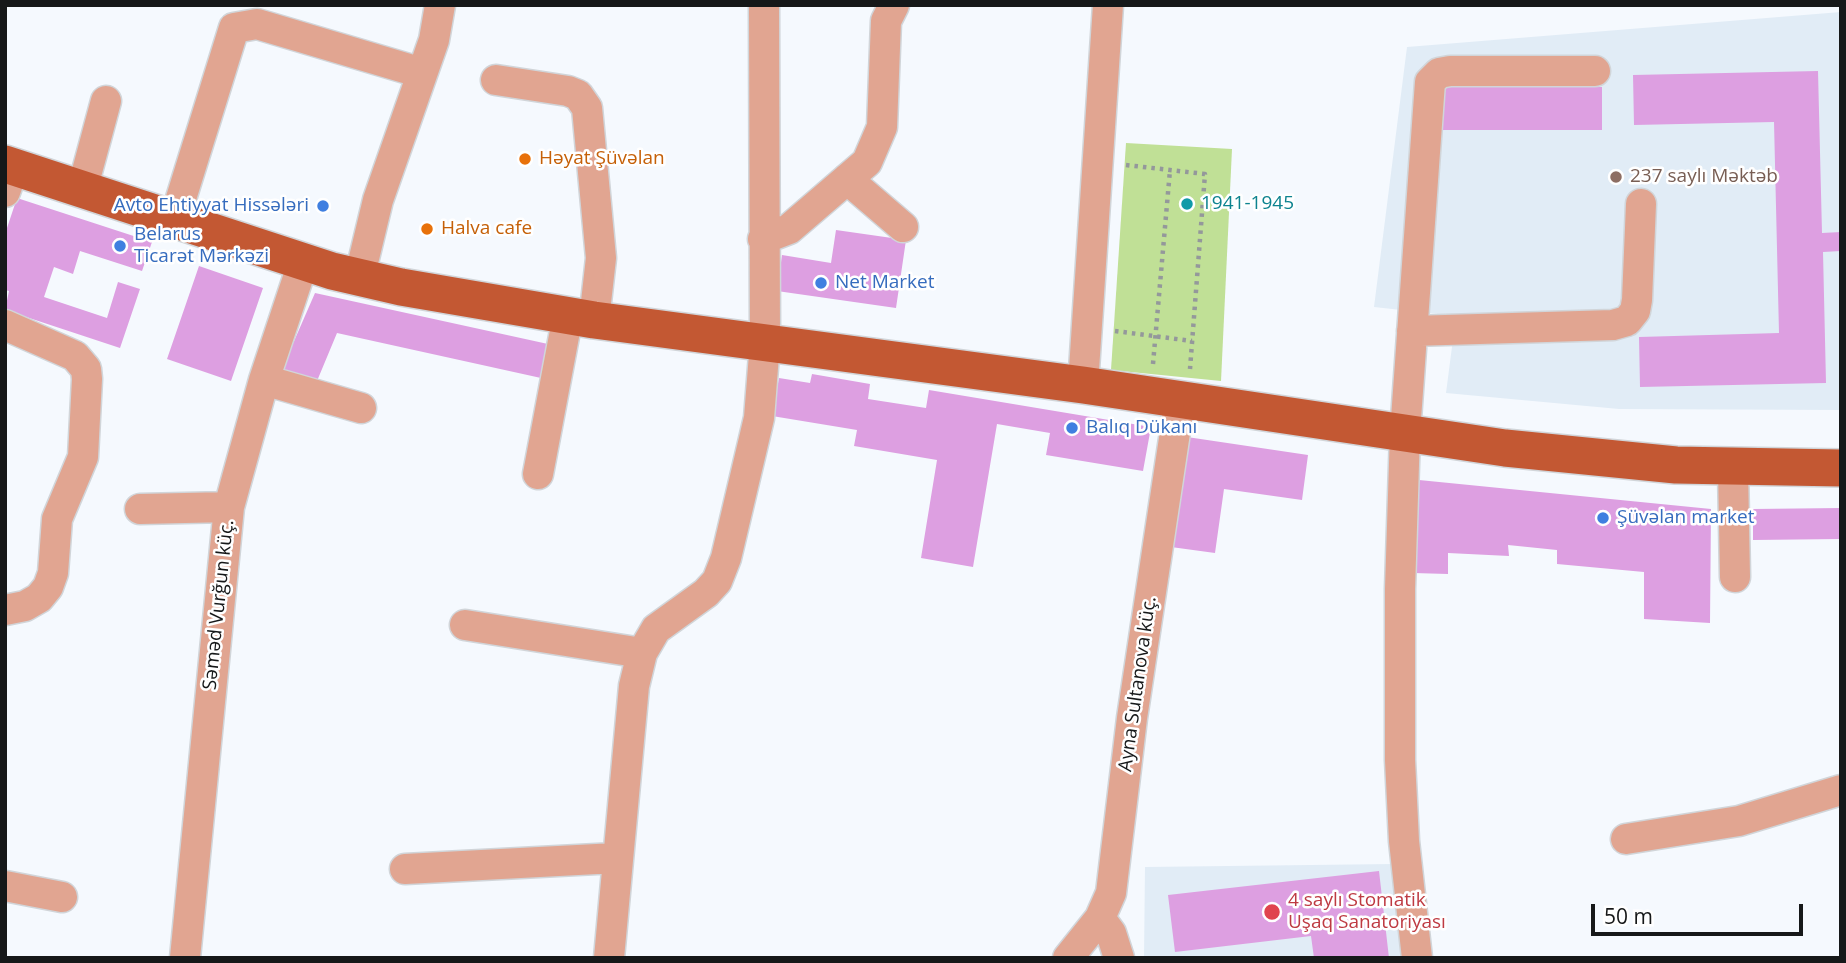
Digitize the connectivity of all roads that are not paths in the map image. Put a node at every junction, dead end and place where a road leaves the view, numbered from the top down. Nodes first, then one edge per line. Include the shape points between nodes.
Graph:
1 (440, 5) edge
2 (764, 5) edge
3 (894, 5) edge
4 (1108, 5) edge
5 (1595, 71) dead end
6 (422, 73) junction
7 (496, 80) dead end
8 (106, 101) dead end
9 (8, 174) edge
10 (847, 180) junction
11 (82, 190) junction
12 (1641, 204) dead end
13 (174, 220) junction
14 (903, 227) dead end
15 (763, 239) junction
16 (303, 263) junction
17 (359, 279) junction
18 (581, 317) junction
19 (5, 325) edge
20 (1412, 331) junction
21 (765, 342) junction
22 (264, 380) junction
23 (1083, 385) junction
24 (1185, 388) junction
25 (361, 408) dead end
26 (1405, 433) junction
27 (1733, 468) junction
28 (1841, 468) edge
29 (538, 474) dead end
30 (229, 507) junction
31 (141, 509) dead end
32 (1735, 577) dead end
33 (5, 610) edge
34 (466, 625) dead end
35 (642, 653) junction
36 (1841, 790) edge
37 (1626, 839) dead end
38 (616, 858) junction
39 (405, 869) dead end
40 (5, 886) edge
41 (62, 897) dead end
42 (1100, 918) junction
43 (185, 958) edge
44 (609, 958) edge
45 (1068, 958) edge
46 (1119, 958) edge
47 (1417, 958) edge

1 - 6 street
2 - 15 street
3 - 10 street via 886,21 881,127 867,162
4 - 23 street
5 - 20 street via 1450,71 1439,73 1430,82
6 - 13 street via 257,24 234,28
6 - 17 street via 378,200
7 - 18 street via 568,91 587,108 601,258
8 - 11 street
9 - 11 main road
10 - 14 street
10 - 15 street via 789,229
11 - 13 main road
12 - 20 street via 1637,300 1627,321
13 - 16 main road
15 - 21 street
16 - 17 main road
16 - 22 street, Səməd Vurğun küç.
17 - 18 main road
18 - 21 main road
18 - 29 street
19 - 33 street via 75,356 86,369 87,379 83,457 59,512 48,587 25,606
20 - 26 street
21 - 23 main road
21 - 35 street via 759,418 726,558 706,593 656,629
22 - 25 street
22 - 30 street, Səməd Vurğun küç.
23 - 24 main road
24 - 26 main road
24 - 42 street, Ayna Sultanova küç. via 1132,718 1111,893
26 - 27 main road via 1600,459
26 - 47 street via 1400,760
27 - 28 main road
27 - 32 street
30 - 31 street
30 - 43 street, Səməd Vurğun küç.
34 - 35 street
35 - 38 street via 634,686
36 - 37 street via 1739,821
38 - 39 street
38 - 44 street
40 - 41 street
42 - 45 street, Ayna Sultanova küç.
42 - 46 street via 1111,933

